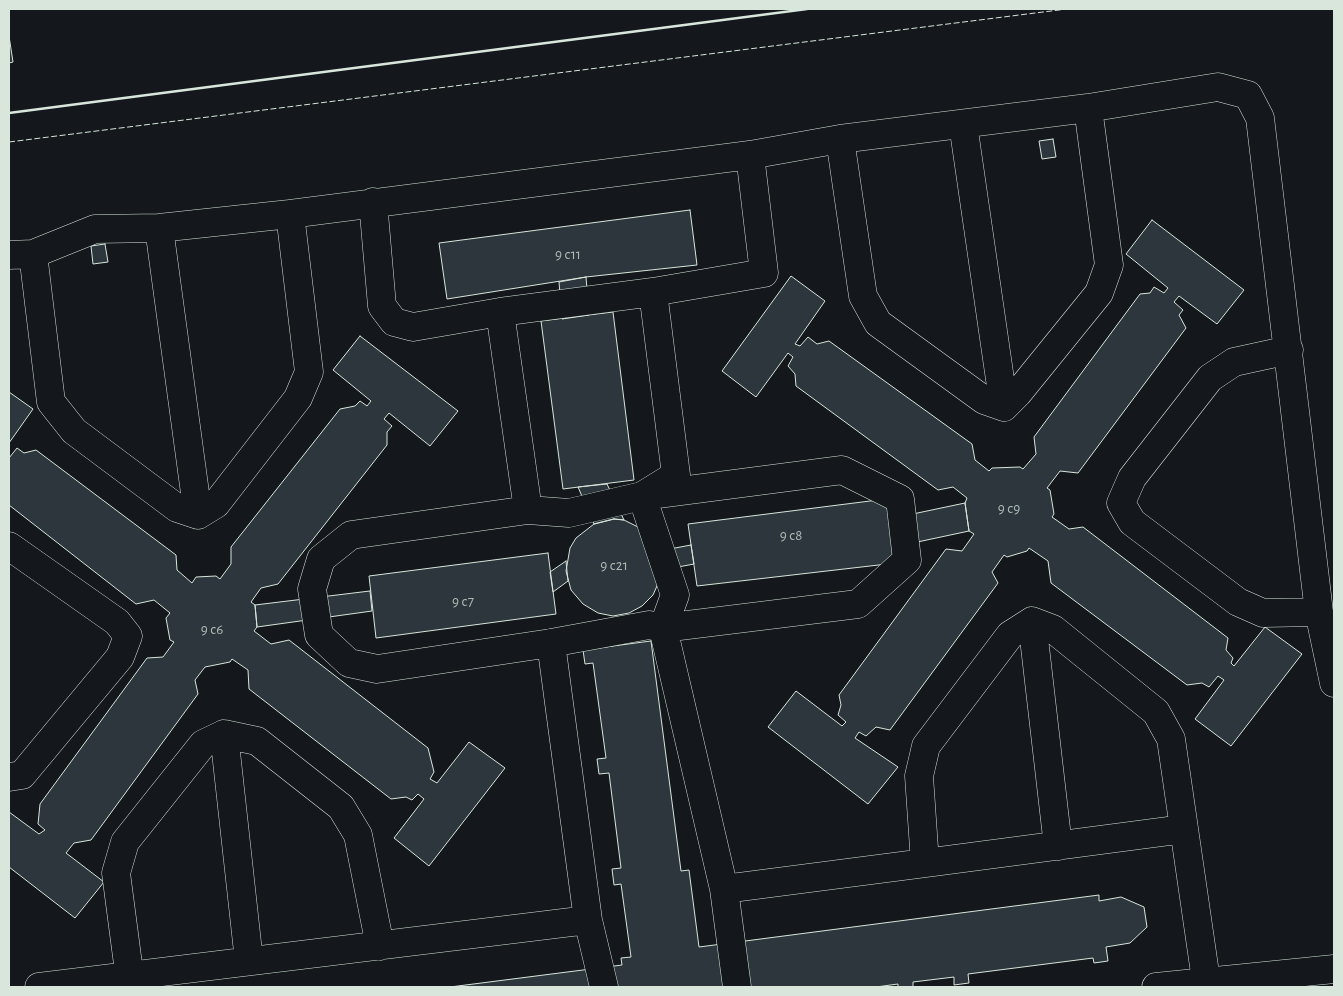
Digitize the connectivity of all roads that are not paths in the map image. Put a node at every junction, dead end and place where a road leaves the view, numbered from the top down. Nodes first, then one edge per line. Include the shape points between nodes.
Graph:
1 (1088, 108) junction
2 (963, 124) junction
3 (840, 139) junction
4 (750, 155) junction
5 (373, 202) junction
6 (290, 214) junction
7 (159, 228) junction
8 (21, 255) edge
9 (652, 292) junction
10 (500, 312) junction
11 (1288, 350) junction
12 (1004, 407) junction
13 (642, 496) junction
14 (528, 510) junction
15 (198, 515) junction
16 (9, 546) edge
17 (1319, 612) junction
18 (1032, 621) junction
19 (663, 628) junction
20 (551, 643) junction
21 (1334, 683) edge
22 (224, 734) junction
23 (9, 777) edge
24 (1184, 830) junction
25 (1058, 846) junction
26 (925, 863) junction
27 (724, 889) junction
28 (588, 920) junction
29 (380, 946) junction
30 (249, 961) junction
31 (1334, 968) edge
32 (130, 982) edge
33 (1206, 984) edge
34 (39, 987) edge
35 (604, 987) edge
36 (737, 987) edge
37 (1156, 987) edge

1 - 2 lane
1 - 11 lane via 1218,87 1248,95 1260,118
1 - 12 lane via 1109,265 1099,293
2 - 3 lane
2 - 12 lane
3 - 4 lane
3 - 12 lane via 863,296 878,322 984,400
4 - 5 lane
4 - 9 lane via 764,273
5 - 6 lane
5 - 10 lane via 382,306 394,322 413,327
6 - 7 lane
6 - 15 lane via 309,372 298,398 216,504
7 - 8 lane via 95,228
7 - 15 lane
8 - 15 lane via 51,402 74,430 177,508
9 - 10 lane
9 - 13 lane via 676,475
10 - 14 lane
11 - 17 lane
11 - 17 lane via 1234,362 1210,378 1132,478 1121,503 1132,522 1238,602 1263,613
13 - 14 lane via 569,513
13 - 19 lane via 675,595
13 - 19 lane via 842,470 900,498 908,560 858,604
14 - 20 lane via 351,535 321,559 312,589 320,635 349,663 377,669
16 - 23 lane via 117,622 128,636 120,657 28,767 22,774
17 - 21 lane
18 - 24 lane via 1053,629 1156,712 1171,738
18 - 25 lane
18 - 26 lane via 1010,635 926,746 919,776
19 - 20 lane via 649,624
19 - 27 lane
20 - 28 lane
22 - 29 lane via 257,741 342,807 358,835
22 - 30 lane
22 - 32 lane via 203,744 125,842 116,873
24 - 25 lane
24 - 33 lane
25 - 26 lane
26 - 27 lane
27 - 36 lane
28 - 29 lane
28 - 35 lane
29 - 30 lane
30 - 32 lane
31 - 33 lane
32 - 34 lane
33 - 37 lane

